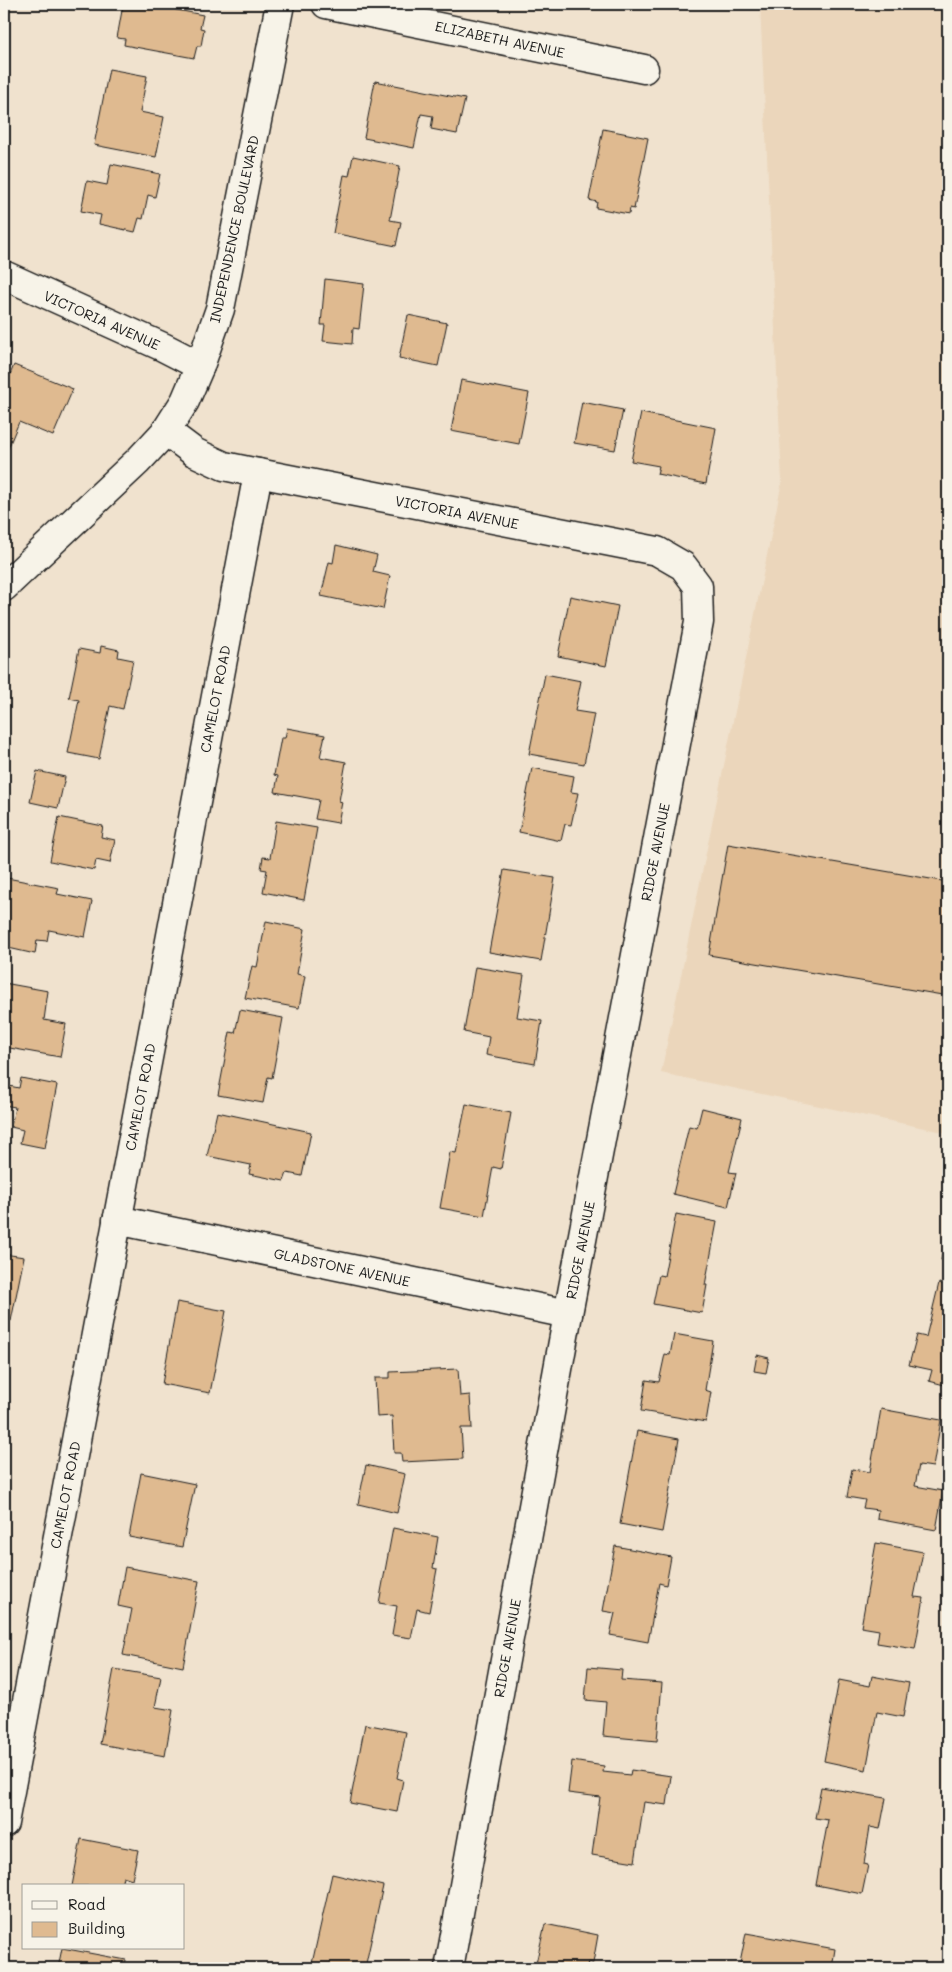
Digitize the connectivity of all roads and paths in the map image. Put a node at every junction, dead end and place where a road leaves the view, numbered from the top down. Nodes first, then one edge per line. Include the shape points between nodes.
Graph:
1 (280, 4) edge
2 (326, 4) edge
3 (644, 68) dead end
4 (4, 275) edge
5 (200, 366) junction
6 (166, 431) junction
7 (258, 473) junction
8 (657, 551) joint
9 (4, 587) edge
10 (117, 1220) junction
11 (568, 1314) junction
12 (8, 1780) edge
13 (4, 1822) edge
14 (449, 1968) edge

1 - 5 street, INDEPENDENCE BOULEVARD via 220,309
2 - 3 street, ELIZABETH AVENUE
4 - 5 street, VICTORIA AVENUE
5 - 6 street, INDEPENDENCE BOULEVARD via 185,402
6 - 7 street via 194,452 224,466
6 - 9 street, INDEPENDENCE BOULEVARD
7 - 8 street, VICTORIA AVENUE
7 - 10 street, CAMELOT ROAD
8 - 11 street, RIDGE AVENUE via 683,566 698,586 699,622
10 - 11 street, GLADSTONE AVENUE
10 - 12 street, CAMELOT ROAD
11 - 14 street, RIDGE AVENUE
12 - 13 street, CAMELOT ROAD

